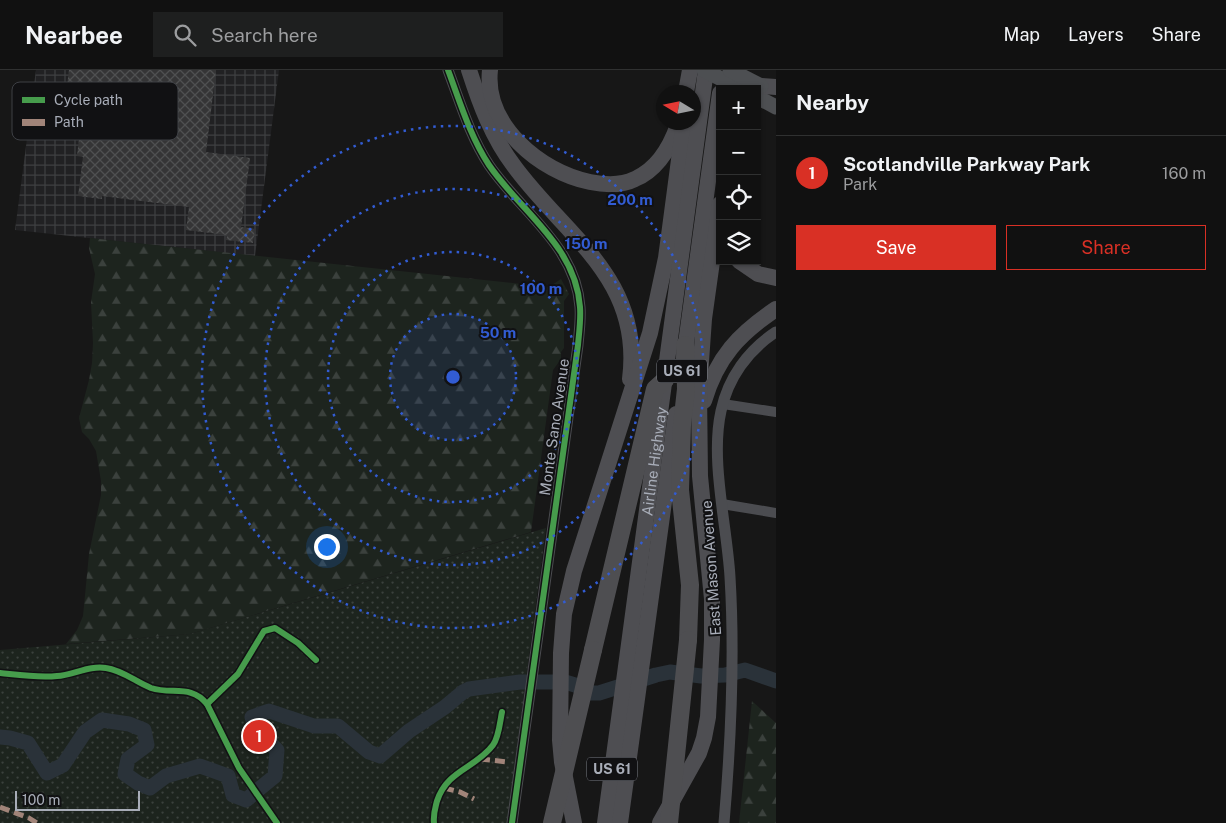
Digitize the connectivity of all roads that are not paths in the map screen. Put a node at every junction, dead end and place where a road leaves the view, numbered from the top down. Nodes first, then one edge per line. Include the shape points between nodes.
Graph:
1 (448, 70) edge
2 (468, 70) edge
3 (490, 70) edge
4 (690, 70) edge
5 (705, 70) edge
6 (723, 70) edge
7 (730, 70) edge
8 (738, 70) edge
9 (687, 85) edge
10 (721, 85) edge
11 (733, 85) edge
12 (736, 85) edge
13 (764, 92) edge
14 (776, 93) edge
15 (776, 107) edge
16 (716, 122) edge
17 (676, 130) edge
18 (683, 130) edge
19 (718, 220) edge
20 (745, 265) edge
21 (776, 278) edge
22 (776, 309) edge
23 (776, 332) edge
24 (685, 346) junction
25 (665, 380) junction
26 (630, 396) junction
27 (723, 404) junction
28 (776, 412) edge
29 (698, 420) junction
30 (722, 504) junction
31 (776, 513) edge
32 (512, 823) edge
33 (552, 823) edge
34 (574, 823) edge
35 (605, 823) edge
36 (620, 823) edge
37 (660, 823) edge
38 (669, 823) edge
39 (724, 823) edge

1 - 32 street, Monte Sano Avenue via 481,152 501,181 562,252 571,269 580,301 578,339
2 - 26 highway via 504,153 594,257 618,295 631,339
3 - 17 highway via 494,102 512,136 544,164 575,179 614,184 640,177 661,159
4 - 9 highway
5 - 11 main road, bridge
5 - 25 highway, Airline Highway / US 61
6 - 10 highway
7 - 13 main road, bridge
8 - 12 highway
13 - 14 main road
13 - 15 main road
16 - 24 highway, Airline Highway / US 61
18 - 26 highway via 659,296
19 - 29 highway via 704,319
20 - 21 highway via 758,274
22 - 29 highway via 743,334 722,359
23 - 27 street, East Mason Avenue via 743,363 728,388
24 - 36 highway, Airline Highway / US 61
24 - 38 highway, bridge via 686,390 680,490 690,585 688,640
25 - 33 highway, bridge via 655,389
25 - 35 highway, Airline Highway / US 61
26 - 34 highway via 574,571 564,614 560,718 562,762
27 - 28 street
27 - 30 street, East Mason Avenue via 718,444
29 - 37 highway via 701,490 711,578 710,702 699,753
30 - 31 street
30 - 39 street, East Mason Avenue via 730,575 732,700

